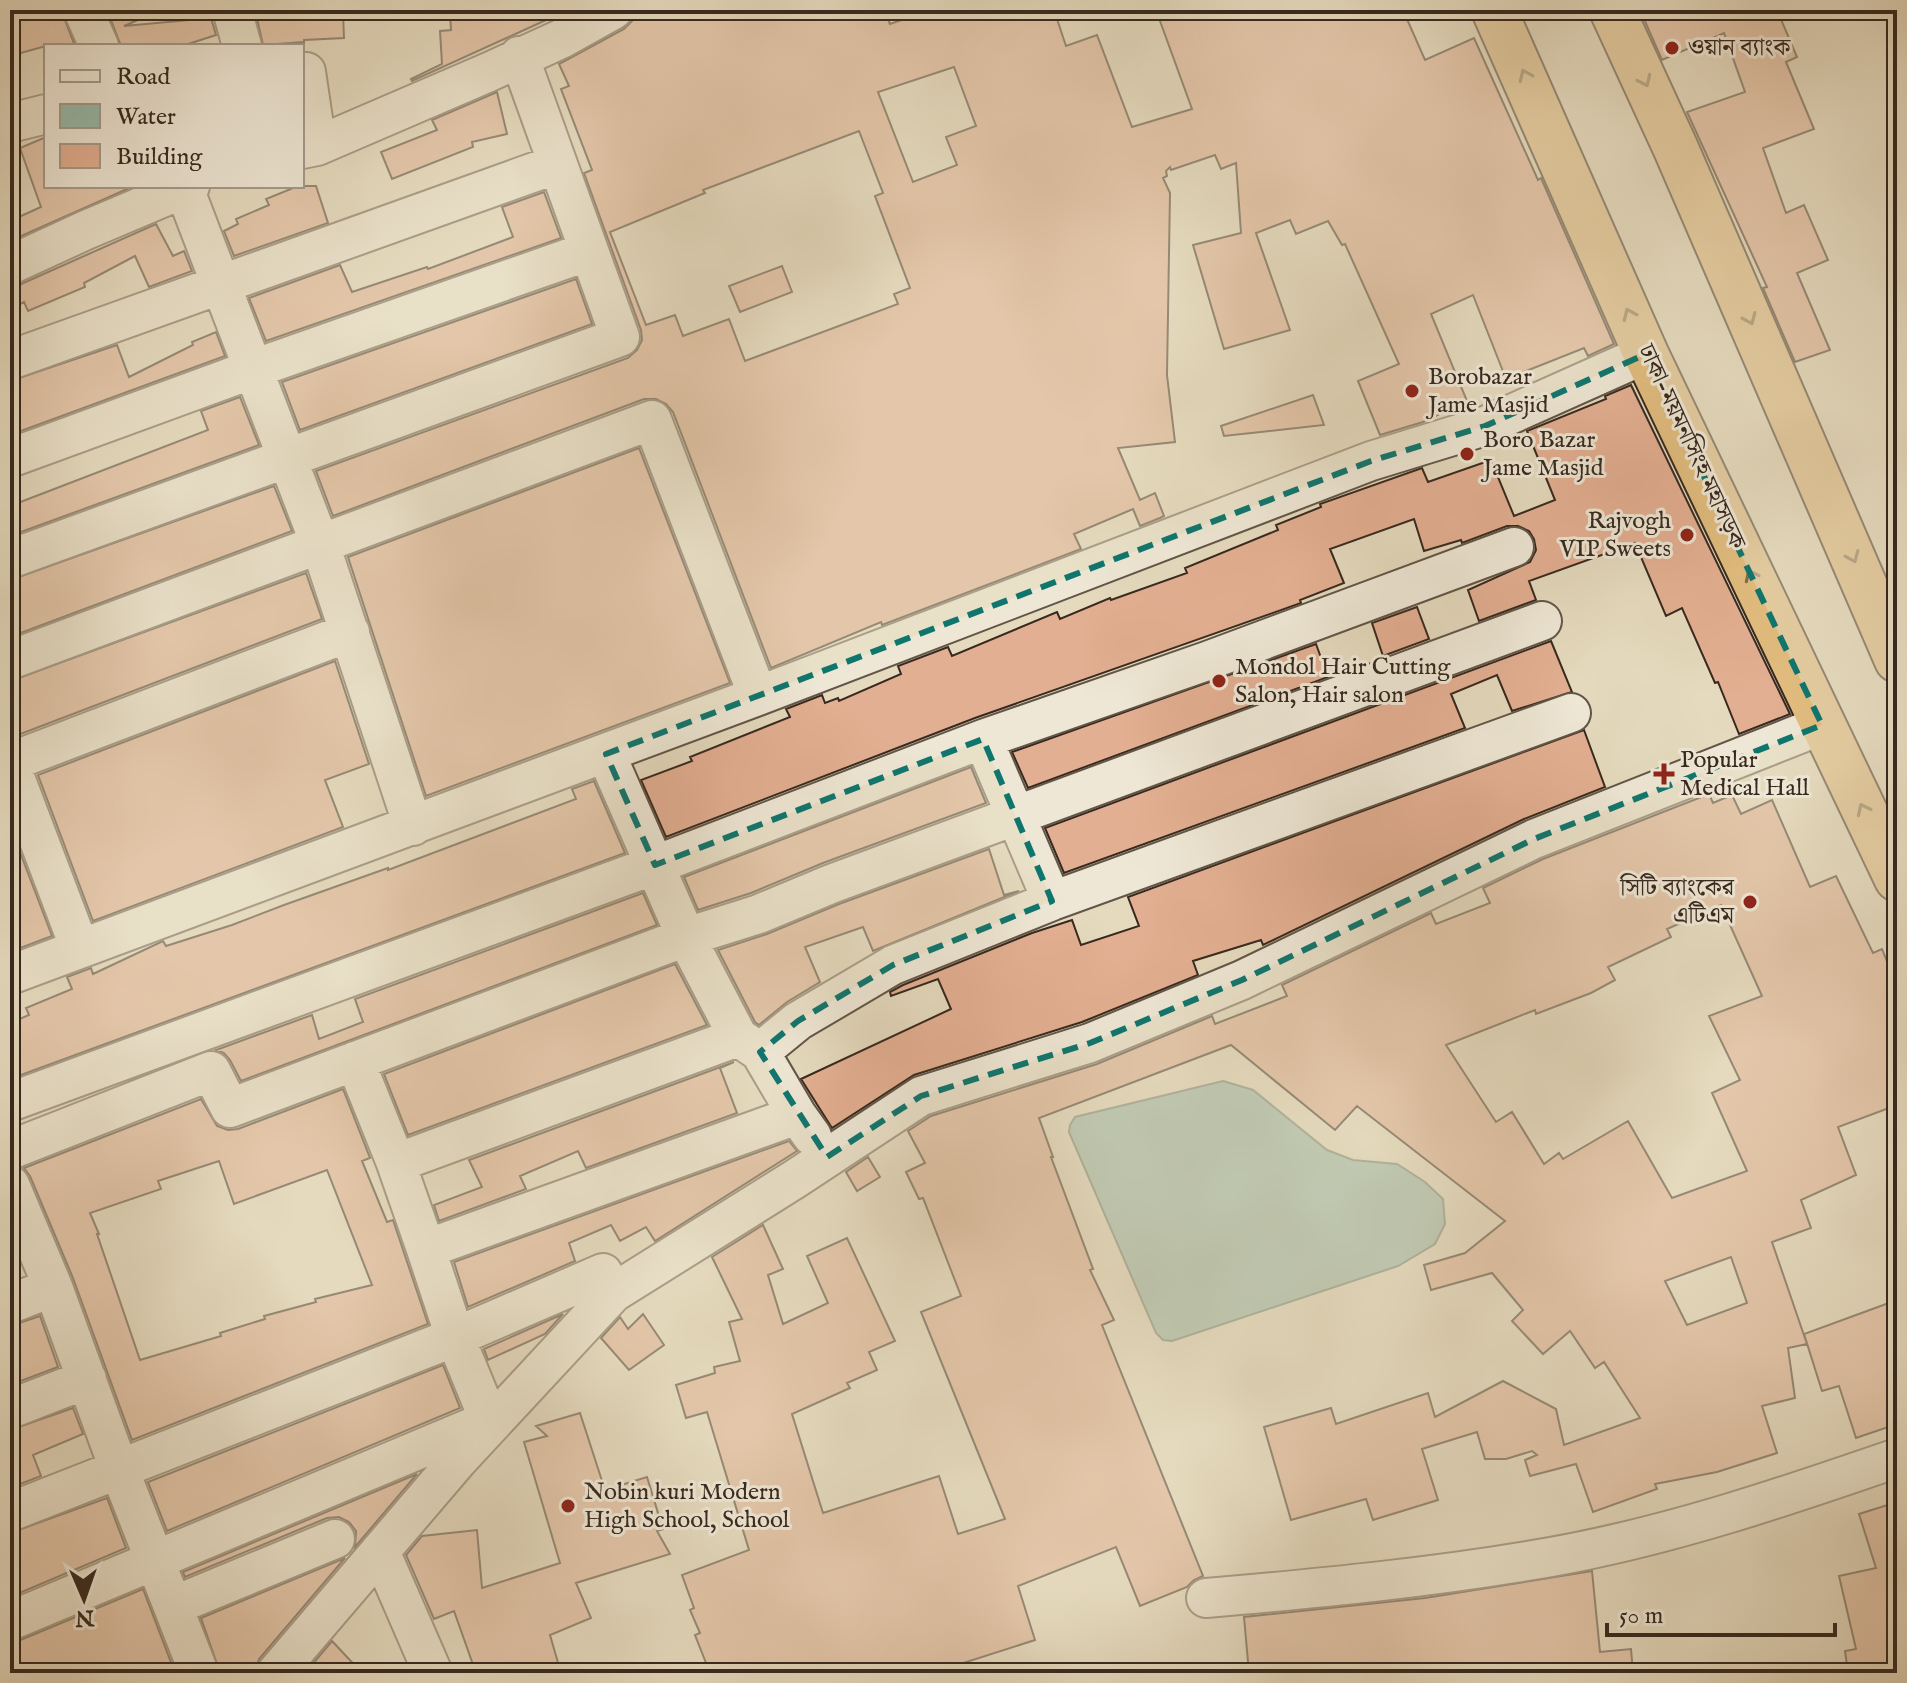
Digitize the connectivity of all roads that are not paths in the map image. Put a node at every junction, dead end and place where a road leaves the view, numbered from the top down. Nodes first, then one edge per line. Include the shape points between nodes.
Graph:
1 (83, 10) edge
2 (232, 10) edge
3 (613, 10) edge
4 (1494, 10) edge
5 (1612, 10) edge
6 (98, 44) edge
7 (241, 44) edge
8 (519, 56) junction
9 (304, 72) edge
10 (44, 114) edge
11 (10, 123) edge
12 (309, 148) edge
13 (557, 164) junction
14 (185, 188) edge
15 (187, 188) edge
16 (589, 251) junction
17 (10, 265) edge
18 (220, 284) junction
19 (1646, 354) junction
20 (10, 360) edge
21 (253, 369) junction
22 (10, 458) edge
23 (288, 458) junction
24 (320, 544) junction
25 (1514, 547) dead end
26 (10, 559) edge
27 (1542, 621) dead end
28 (350, 632) junction
29 (10, 660) edge
30 (1897, 660) edge
31 (758, 696) junction
32 (1571, 713) dead end
33 (1822, 725) junction
34 (983, 739) junction
35 (606, 754) junction
36 (10, 763) edge
37 (1015, 816) junction
38 (413, 826) junction
39 (655, 865) junction
40 (1897, 879) edge
41 (1052, 901) junction
42 (686, 937) junction
43 (80, 949) junction
44 (10, 975) edge
45 (749, 1045) junction
46 (355, 1061) junction
47 (10, 1102) edge
48 (797, 1115) junction
49 (10, 1150) edge
50 (827, 1157) junction
51 (396, 1163) junction
52 (11, 1193) edge
53 (426, 1249) junction
54 (53, 1287) junction
55 (613, 1293) junction
56 (10, 1304) edge
57 (455, 1337) junction
58 (87, 1379) junction
59 (10, 1409) edge
60 (488, 1425) junction
61 (1897, 1458) edge
62 (119, 1469) junction
63 (10, 1512) edge
64 (335, 1539) dead end
65 (380, 1551) junction
66 (156, 1561) junction
67 (1206, 1598) dead end
68 (173, 1606) junction
69 (10, 1621) edge
70 (187, 1669) edge
71 (276, 1673) edge
72 (433, 1673) edge

1 - 6 street
2 - 7 street
3 - 8 street
19 -> 4 highway, ঢাকা-ময়মনসিংহ মহাসড়ক
5 -> 30 highway
8 - 12 street
8 - 13 street
9 - 12 street
10 - 11 street
13 - 16 street
13 - 18 street
14 - 17 street
15 - 18 street
16 - 21 street
16 - 23 street via 620,337
18 - 20 street
18 - 21 street
19 - 31 street via 1485,426 1371,461
33 -> 19 highway, ঢাকা-ময়মনসিংহ মহাসড়ক
21 - 22 street
21 - 23 street
23 - 24 street
23 - 26 street
24 - 28 street
24 - 29 street
24 - 31 street via 652,420
25 - 34 street
27 - 37 street
28 - 36 street
28 - 38 street
31 - 35 street
32 - 41 street
40 -> 33 highway, ঢাকা-ময়মনসিংহ মহাসড়ক
33 - 50 street via 1534,839 1242,980 1090,1043 921,1096
34 - 37 street
34 - 39 street
35 - 38 street
35 - 39 street
36 - 43 street
37 - 41 street
37 - 42 street
38 - 43 street
39 - 42 street
39 - 47 street
41 - 45 street via 893,965
42 - 45 street
42 - 46 street
43 - 44 street
45 - 48 street
45 - 51 street
46 - 49 street via 230,1108 211,1071
46 - 51 street
48 - 50 street
48 - 53 street
50 - 55 street
51 - 53 street
52 - 54 street
53 - 57 street
54 - 56 street
54 - 58 street
55 - 57 street via 603,1273
55 - 60 street
57 - 60 street
57 - 62 street
58 - 59 street
58 - 62 street
60 - 65 street
60 - 66 street
61 - 67 street via 1677,1528 1554,1556 1404,1580
62 - 63 street
62 - 66 street
64 - 68 street
65 - 71 street
65 - 72 street
66 - 68 street
66 - 69 street
68 - 70 street

